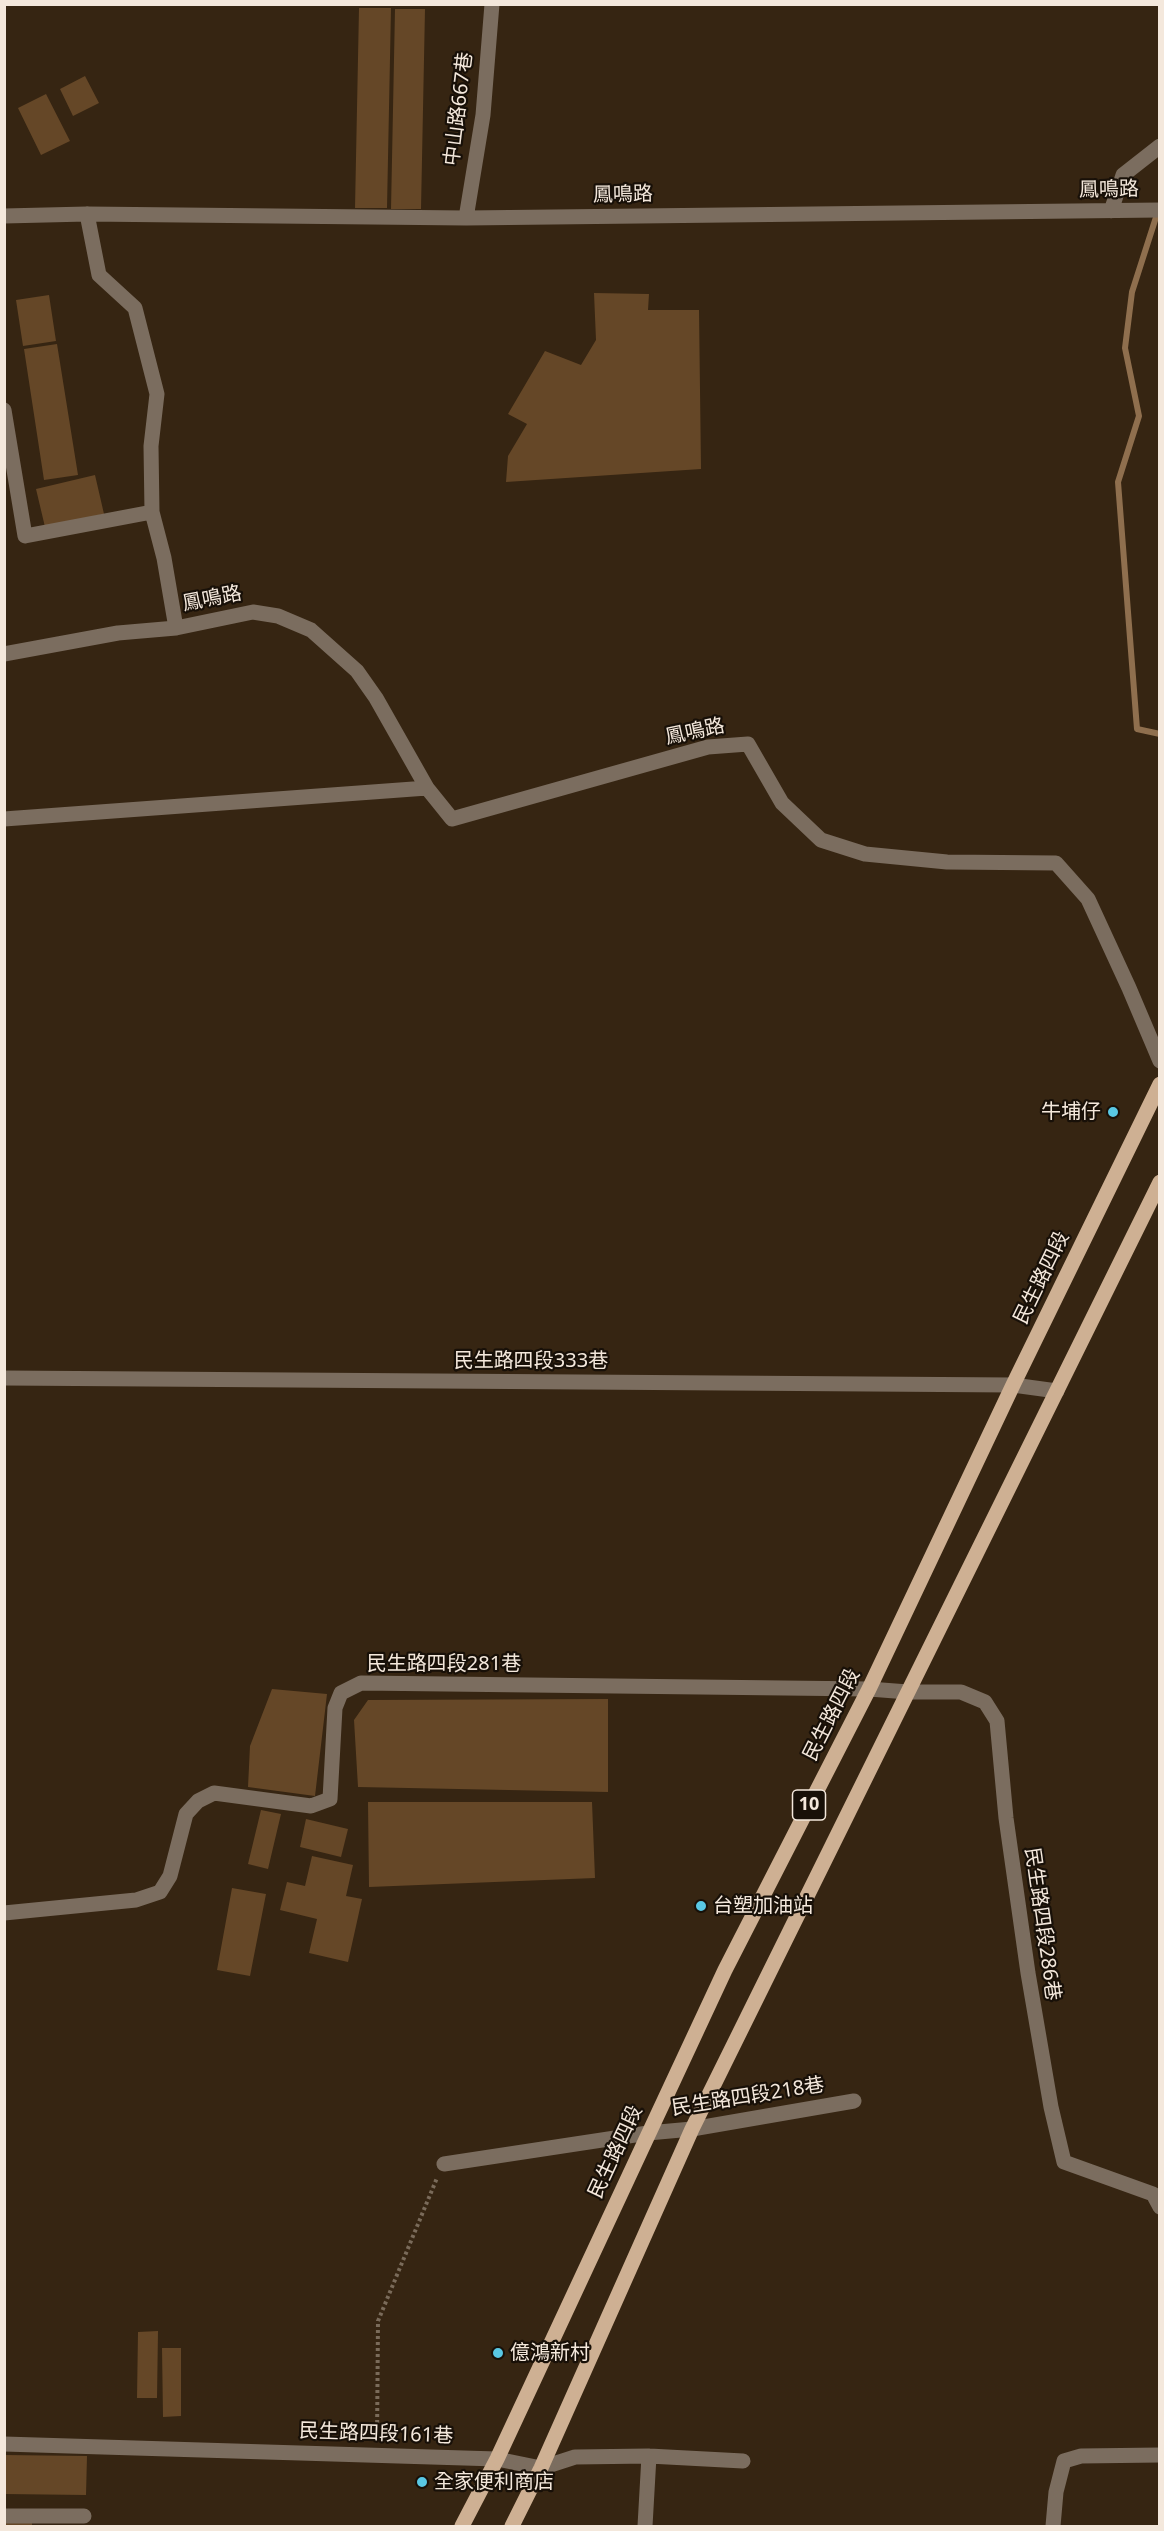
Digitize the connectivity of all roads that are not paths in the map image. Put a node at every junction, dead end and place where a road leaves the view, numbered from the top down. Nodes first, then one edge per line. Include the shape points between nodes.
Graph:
1 (492, 4) edge
2 (1160, 146) edge
3 (1160, 210) edge
4 (1111, 211) junction
5 (87, 214) junction
6 (4, 216) edge
7 (466, 218) junction
8 (4, 410) edge
9 (152, 512) junction
10 (176, 628) junction
11 (4, 654) edge
12 (427, 788) junction
13 (4, 819) edge
14 (1160, 1061) edge
15 (1160, 1084) edge
16 (1160, 1182) edge
17 (4, 1378) edge
18 (1013, 1385) junction
19 (1057, 1390) junction
20 (869, 1689) junction
21 (908, 1692) junction
22 (4, 1913) edge
23 (854, 2101) dead end
24 (692, 2129) junction
25 (648, 2133) junction
26 (444, 2164) road end
27 (1160, 2207) edge
28 (4, 2444) edge
29 (1160, 2455) edge
30 (649, 2456) junction
31 (497, 2459) junction
32 (743, 2461) dead end
33 (541, 2468) junction
34 (4, 2516) edge
35 (84, 2516) dead end
36 (462, 2526) edge
37 (512, 2526) edge
38 (645, 2526) edge
39 (1053, 2526) edge

1 - 7 street, 中山路667巷 via 483,115
2 - 4 street via 1123,175
3 - 4 street, 鳳鳴路
4 - 7 street, 鳳鳴路
5 - 6 street, 鳳鳴路
5 - 7 street, 鳳鳴路
5 - 9 street, 鳳鳴路 via 99,274 135,308 158,394 151,446
8 - 9 street via 25,536
9 - 10 street, 鳳鳴路
10 - 11 street, 鳳鳴路 via 118,633
10 - 12 street, 鳳鳴路 via 252,612 278,616 311,630 357,671
12 - 13 street
12 - 14 street, 鳳鳴路 via 452,819 708,747 748,744 782,804 820,840 865,854 947,862 1056,863 1088,899
15 - 18 main road, 民生路四段 / 10
16 - 19 main road, 10
17 - 18 street, 民生路四段333巷
18 - 19 street, 民生路四段333巷
18 - 20 main road, 民生路四段 / 10
19 - 21 main road, 10
20 - 21 street, 民生路四段286巷
20 - 22 street, 民生路四段281巷 via 360,1683 341,1693 335,1708 330,1799 311,1806 214,1793 186,1814 170,1876 160,1892 136,1900
20 - 25 main road, 民生路四段 / 10 via 725,1970
21 - 24 main road, 10
21 - 27 street, 民生路四段286巷 via 961,1692 985,1702 997,1721 1026,1961 1064,2162 1153,2194
23 - 24 street, 民生路四段218巷
24 - 25 street, 民生路四段218巷
24 - 33 main road, 10
25 - 26 street, 民生路四段218巷
25 - 31 main road, 民生路四段 / 10
28 - 31 street, 民生路四段161巷
29 - 39 street via 1081,2456 1064,2460
30 - 32 street, 民生路四段161巷
30 - 33 street, 民生路四段161巷 via 575,2457
30 - 38 street
31 - 33 street, 民生路四段161巷
31 - 36 main road, 民生路四段 / 10
33 - 37 main road, 10
34 - 35 street

